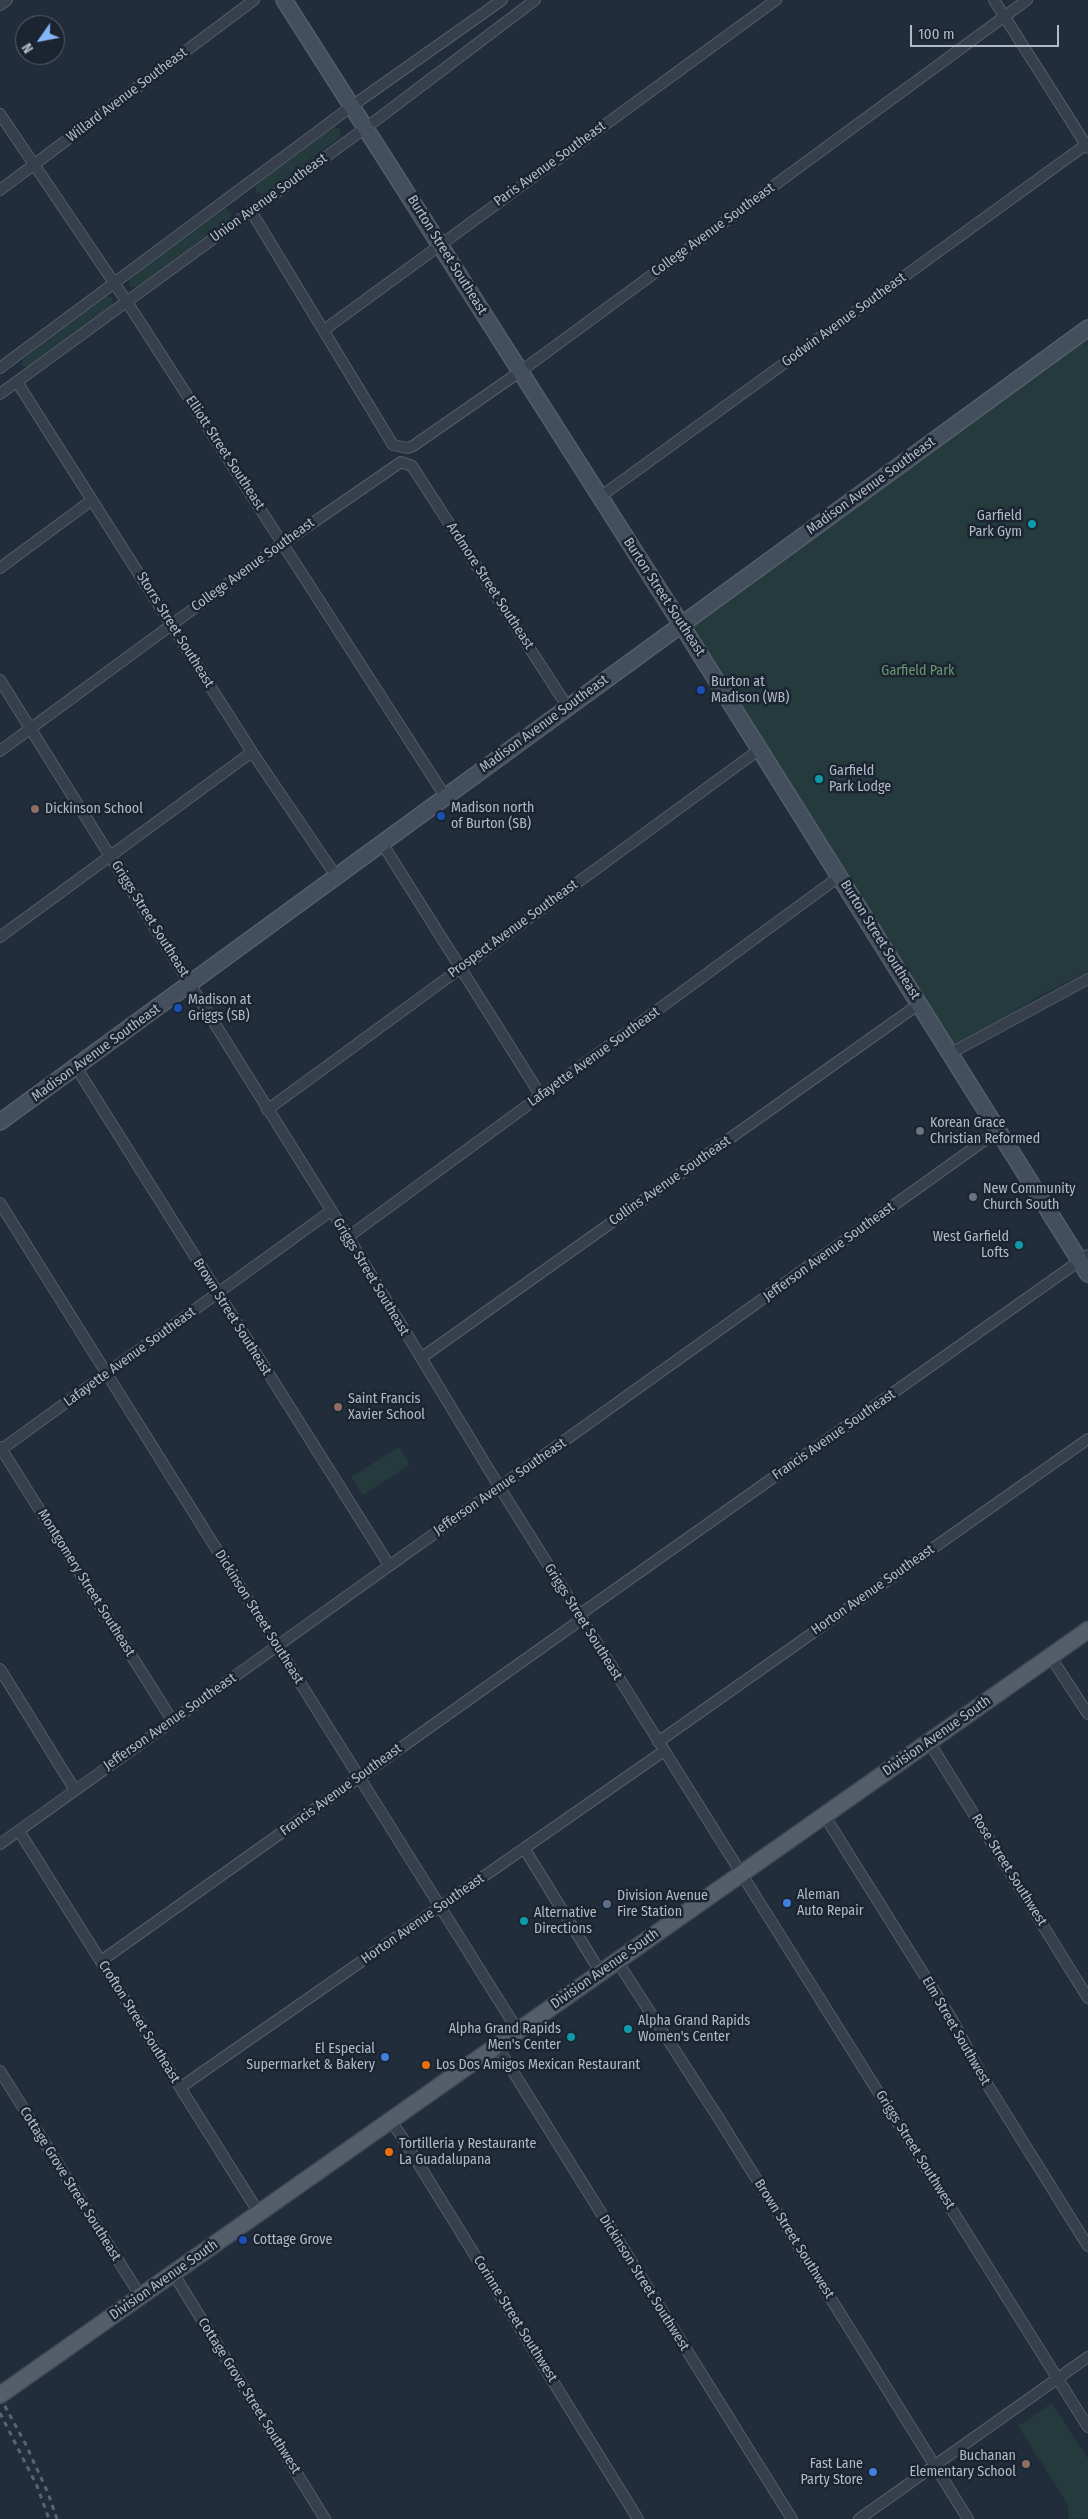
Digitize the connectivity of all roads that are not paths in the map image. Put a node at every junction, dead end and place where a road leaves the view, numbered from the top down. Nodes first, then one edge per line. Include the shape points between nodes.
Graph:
1 (7, 0) edge
2 (254, 0) edge
3 (284, 0) edge
4 (502, 0) edge
5 (535, 0) edge
6 (776, 0) edge
7 (994, 0) edge
8 (1028, 0) edge
9 (0, 5) edge
10 (1004, 17) junction
11 (352, 106) junction
12 (0, 114) edge
13 (366, 127) junction
14 (1087, 145) edge
15 (34, 166) junction
16 (0, 190) edge
17 (251, 211) junction
18 (440, 244) junction
19 (114, 284) junction
20 (126, 302) junction
21 (1088, 328) edge
22 (324, 330) junction
23 (0, 368) edge
24 (520, 371) junction
25 (17, 382) junction
26 (0, 394) edge
27 (412, 466) joint
28 (600, 497) junction
29 (92, 500) junction
30 (283, 543) junction
31 (0, 568) edge
32 (171, 624) junction
33 (681, 624) junction
34 (0, 680) edge
35 (567, 706) junction
36 (30, 728) junction
37 (760, 749) junction
38 (0, 751) edge
39 (252, 752) junction
40 (445, 796) junction
41 (382, 843) junction
42 (111, 856) junction
43 (336, 876) junction
44 (840, 876) junction
45 (0, 938) edge
46 (459, 969) junction
47 (1088, 979) edge
48 (191, 984) junction
49 (919, 1004) junction
50 (951, 1053) junction
51 (76, 1067) junction
52 (541, 1096) junction
53 (267, 1110) junction
54 (0, 1122) edge
55 (999, 1130) junction
56 (0, 1203) edge
57 (331, 1211) junction
58 (348, 1237) junction
59 (1084, 1258) edge
60 (1088, 1274) edge
61 (218, 1294) junction
62 (421, 1358) junction
63 (107, 1372) junction
64 (1088, 1439) edge
65 (1, 1448) edge
66 (500, 1488) junction
67 (389, 1565) junction
68 (580, 1617) junction
69 (1088, 1630) edge
70 (277, 1646) junction
71 (1050, 1656) junction
72 (0, 1669) edge
73 (1088, 1714) edge
74 (172, 1720) junction
75 (658, 1742) junction
76 (929, 1742) junction
77 (664, 1751) junction
78 (358, 1777) junction
79 (75, 1790) junction
80 (824, 1815) junction
81 (18, 1831) junction
82 (0, 1844) edge
83 (524, 1848) junction
84 (741, 1874) junction
85 (440, 1907) junction
86 (101, 1961) junction
87 (617, 1961) junction
88 (601, 1973) junction
89 (1088, 1998) edge
90 (518, 2031) junction
91 (496, 2046) junction
92 (0, 2071) edge
93 (181, 2087) junction
94 (390, 2120) junction
95 (259, 2213) junction
96 (1088, 2246) edge
97 (173, 2273) junction
98 (141, 2297) junction
99 (1088, 2357) edge
100 (1058, 2378) junction
101 (0, 2395) edge
102 (1088, 2427) edge
103 (934, 2465) junction
104 (325, 2519) edge
105 (638, 2519) edge
106 (792, 2519) edge
107 (859, 2519) edge
108 (968, 2519) edge

1 - 9 street
2 - 15 street, Willard Avenue Southeast
3 - 11 main road, Burton Street Southeast
4 - 11 street
5 - 13 street, Union Avenue Southeast
6 - 18 street, Paris Avenue Southeast
7 - 10 street
8 - 10 street, College Avenue Southeast
10 - 14 street
10 - 24 street, College Avenue Southeast
11 - 13 main road, Burton Street Southeast
11 - 19 street
12 - 15 street, Elliott Street Southeast
13 - 17 street, Union Avenue Southeast
13 - 18 main road, Burton Street Southeast
14 - 28 street, Godwin Avenue Southeast
15 - 16 street, Willard Avenue Southeast
15 - 19 street, Elliott Street Southeast
17 - 20 street, Union Avenue Southeast
17 - 22 street
18 - 22 street, Paris Avenue Southeast
18 - 24 main road, Burton Street Southeast
19 - 20 street, Elliott Street Southeast
19 - 23 street
20 - 25 street, Union Avenue Southeast
20 - 30 street, Elliott Street Southeast
21 - 33 main road, Madison Avenue Southeast
22 - 24 street, College Avenue Southeast via 393,445 399,448 413,446
24 - 28 main road, Burton Street Southeast
25 - 26 street, Union Avenue Southeast
25 - 29 street, Storrs Street Southeast
27 - 30 street, College Avenue Southeast via 406,462 396,465
27 - 35 street, Ardmore Street Southeast
28 - 33 main road, Burton Street Southeast
29 - 31 street
29 - 32 street, Storrs Street Southeast
30 - 32 street, College Avenue Southeast
30 - 40 street, Elliott Street Southeast
32 - 36 street, College Avenue Southeast
32 - 39 street, Storrs Street Southeast
33 - 35 main road, Madison Avenue Southeast
33 - 37 main road, Burton Street Southeast
34 - 36 street, Griggs Street Southeast
35 - 40 main road, Madison Avenue Southeast
36 - 38 street, College Avenue Southeast
36 - 42 street, Griggs Street Southeast
37 - 44 main road, Burton Street Southeast
37 - 46 street, Prospect Avenue Southeast
39 - 42 street
39 - 43 street, Storrs Street Southeast
40 - 41 main road, Madison Avenue Southeast
41 - 43 main road, Madison Avenue Southeast
41 - 46 street
42 - 45 street
42 - 48 street, Griggs Street Southeast
43 - 48 main road, Madison Avenue Southeast
44 - 49 main road, Burton Street Southeast
44 - 52 street, Lafayette Avenue Southeast
46 - 52 street
46 - 53 street, Prospect Avenue Southeast
47 - 50 street
48 - 51 main road, Madison Avenue Southeast
48 - 53 street, Griggs Street Southeast
49 - 50 main road, Burton Street Southeast
49 - 62 street, Collins Avenue Southeast
50 - 55 main road, Burton Street Southeast
51 - 54 main road, Madison Avenue Southeast
51 - 61 street, Brown Street Southeast
52 - 58 street, Lafayette Avenue Southeast
53 - 57 street, Griggs Street Southeast
55 - 59 main road, Burton Street Southeast
55 - 66 street, Jefferson Avenue Southeast
56 - 63 street, Dickinson Street Southeast
57 - 58 street, Griggs Street Southeast
57 - 61 street, Lafayette Avenue Southeast
58 - 62 street, Griggs Street Southeast
59 - 60 main road, Burton Street Southeast
59 - 68 street, Francis Avenue Southeast
61 - 63 street, Lafayette Avenue Southeast
61 - 67 street, Brown Street Southeast
62 - 66 street, Griggs Street Southeast
63 - 65 street, Lafayette Avenue Southeast
63 - 70 street, Dickinson Street Southeast
64 - 75 street, Horton Avenue Southeast
65 - 74 street, Montgomery Street Southeast
66 - 67 street, Jefferson Avenue Southeast
66 - 68 street, Griggs Street Southeast
67 - 70 street, Jefferson Avenue Southeast
68 - 75 street, Griggs Street Southeast
68 - 78 street, Francis Avenue Southeast
69 - 71 main road, Division Avenue South
70 - 74 street, Jefferson Avenue Southeast
70 - 78 street, Dickinson Street Southeast
71 - 73 street
71 - 76 main road, Division Avenue South
72 - 79 street
74 - 79 street, Jefferson Avenue Southeast
75 - 77 street, Griggs Street Southeast
76 - 80 main road, Division Avenue South
76 - 89 street, Rose Street Southwest
77 - 83 street, Horton Avenue Southeast
77 - 84 street, Griggs Street Southeast
78 - 85 street, Dickinson Street Southeast
78 - 86 street, Francis Avenue Southeast
79 - 81 street, Jefferson Avenue Southeast
80 - 84 main road, Division Avenue South
80 - 96 street, Elm Street Southwest
81 - 82 street, Jefferson Avenue Southeast
81 - 86 street, Crofton Street Southeast
83 - 85 street, Horton Avenue Southeast
83 - 88 street
84 - 87 main road, Division Avenue South
84 - 100 street, Griggs Street Southwest
85 - 90 street, Dickinson Street Southeast
85 - 93 street, Horton Avenue Southeast
86 - 93 street, Crofton Street Southeast
87 - 88 main road, Division Avenue South
87 - 103 street, Brown Street Southwest
88 - 90 main road, Division Avenue South
90 - 91 main road, Division Avenue South
91 - 94 main road, Division Avenue South
91 - 106 street, Dickinson Street Southwest
92 - 98 street, Cottage Grove Street Southeast
93 - 95 street, Crofton Street Southeast
94 - 95 main road, Division Avenue South
94 - 105 street, Corinne Street Southwest
95 - 97 main road, Division Avenue South
97 - 98 main road, Division Avenue South
97 - 104 street, Cottage Grove Street Southwest
98 - 101 main road, Division Avenue South
99 - 100 street
100 - 102 street, Griggs Street Southwest
100 - 103 street
103 - 107 street
103 - 108 street, Brown Street Southwest

